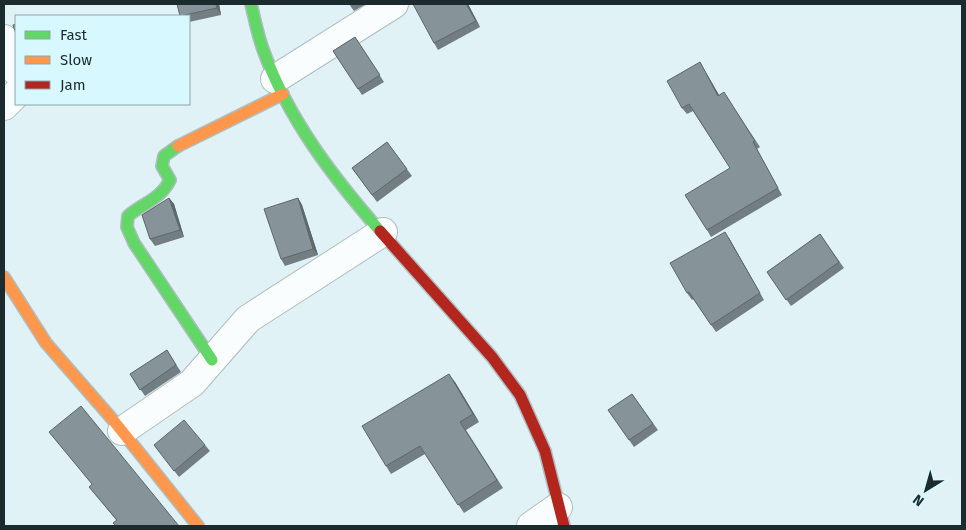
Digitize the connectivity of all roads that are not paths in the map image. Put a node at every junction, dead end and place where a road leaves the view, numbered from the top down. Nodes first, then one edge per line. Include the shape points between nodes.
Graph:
1 (251, 4) edge
2 (394, 4) edge
3 (4, 39) edge
4 (15, 68) edge
5 (279, 87) junction
6 (15, 95) edge
7 (4, 106) edge
8 (383, 232) junction
9 (4, 278) edge
10 (212, 360) junction
11 (122, 432) junction
12 (561, 516) edge
13 (198, 526) edge
14 (531, 526) edge

1 - 5 street via 257,34
2 - 5 street
3 - 4 street
5 - 8 street via 308,141 348,194
5 - 10 street via 168,152 162,166 170,180 166,190 128,216 127,227 134,243
6 - 7 street
8 - 10 street via 248,319
8 - 12 street via 519,393 540,433
9 - 11 street via 46,343
10 - 11 street via 192,382
11 - 13 street
12 - 14 street

